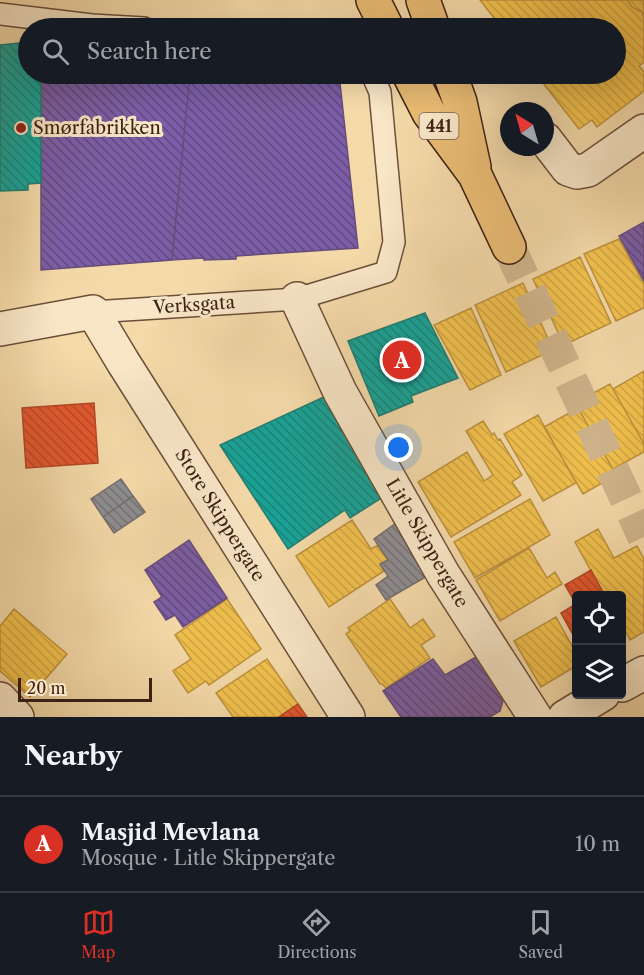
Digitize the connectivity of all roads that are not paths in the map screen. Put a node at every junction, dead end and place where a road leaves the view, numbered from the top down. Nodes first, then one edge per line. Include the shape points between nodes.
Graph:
1 (372, 0) edge
2 (423, 0) edge
3 (0, 14) edge
4 (33, 18) edge
5 (382, 18) edge
6 (429, 18) edge
7 (376, 84) edge
8 (414, 84) edge
9 (454, 84) edge
10 (644, 131) edge
11 (554, 151) edge
12 (475, 175) junction
13 (509, 247) tunnel mouth
14 (297, 298) junction
15 (93, 312) junction
16 (0, 329) edge
17 (644, 673) edge
18 (626, 682) edge
19 (0, 699) edge
20 (595, 699) edge
21 (17, 717) edge
22 (348, 717) edge
23 (535, 717) edge
24 (565, 717) edge

1 - 5 main road
2 - 6 main road
3 - 4 lane
7 - 14 lane, Verksgata via 394,242 386,272
8 - 12 main road, 441 via 429,113
9 - 12 main road, 441
10 - 11 street via 588,170 568,169
12 - 13 main road, 441
14 - 15 lane, Verksgata
14 - 23 street, Litle Skippergate via 340,392 443,574
15 - 16 street, Verksgata
15 - 22 street, Store Skippergate
17 - 18 street
19 - 21 street
20 - 24 street

